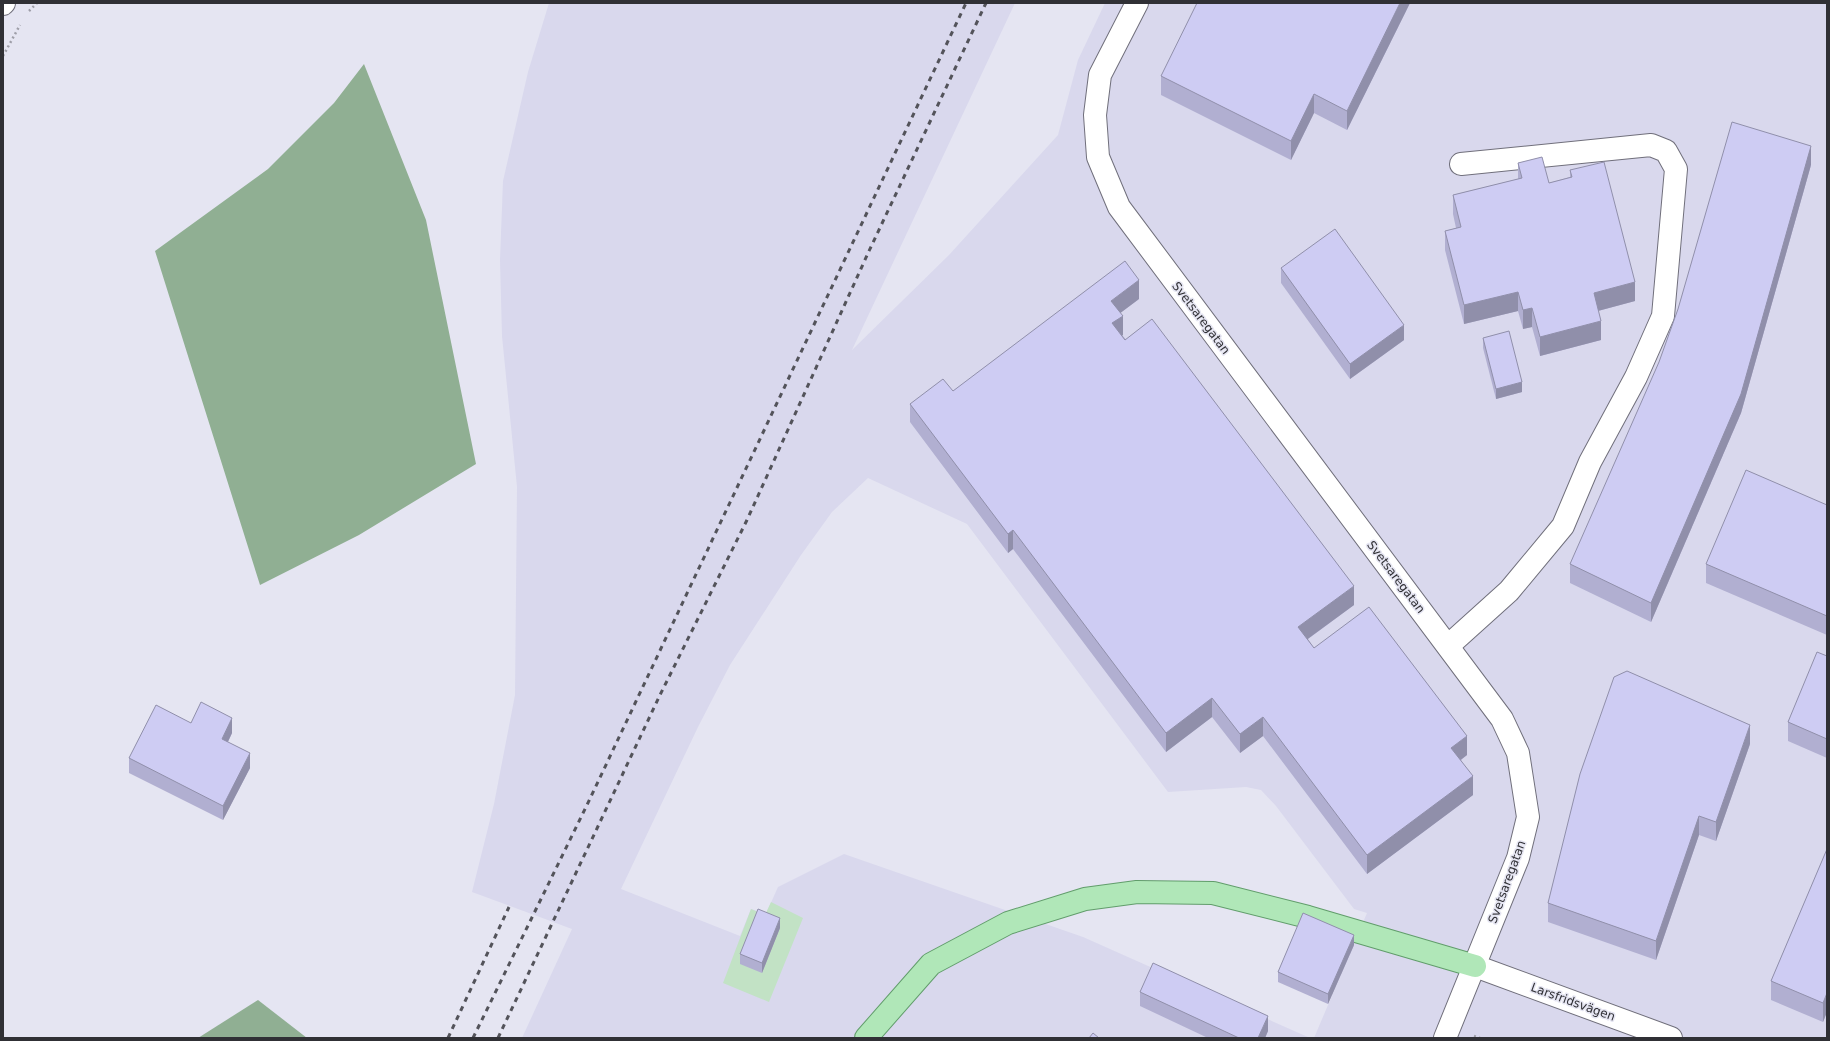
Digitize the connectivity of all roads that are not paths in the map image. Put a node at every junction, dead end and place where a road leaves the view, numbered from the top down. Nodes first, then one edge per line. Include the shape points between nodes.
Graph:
1 (1137, 3) edge
2 (1462, 164) dead end
3 (1448, 646) junction
4 (1475, 966) junction
5 (866, 1038) edge
6 (1445, 1038) edge
7 (1671, 1038) edge

1 - 3 street, Svetsaregatan via 1100,75 1094,116 1098,157 1119,207
2 - 3 street via 1651,145 1666,151 1676,169 1663,316 1636,377 1590,462 1563,526 1509,591
3 - 4 street, Svetsaregatan via 1502,719 1518,753 1528,817 1518,858
4 - 5 main road via 1308,917 1213,893 1137,892 1085,899 1008,923 952,953 932,964
4 - 6 street, Svetsaregatan
4 - 7 street, Larsfridsvägen

